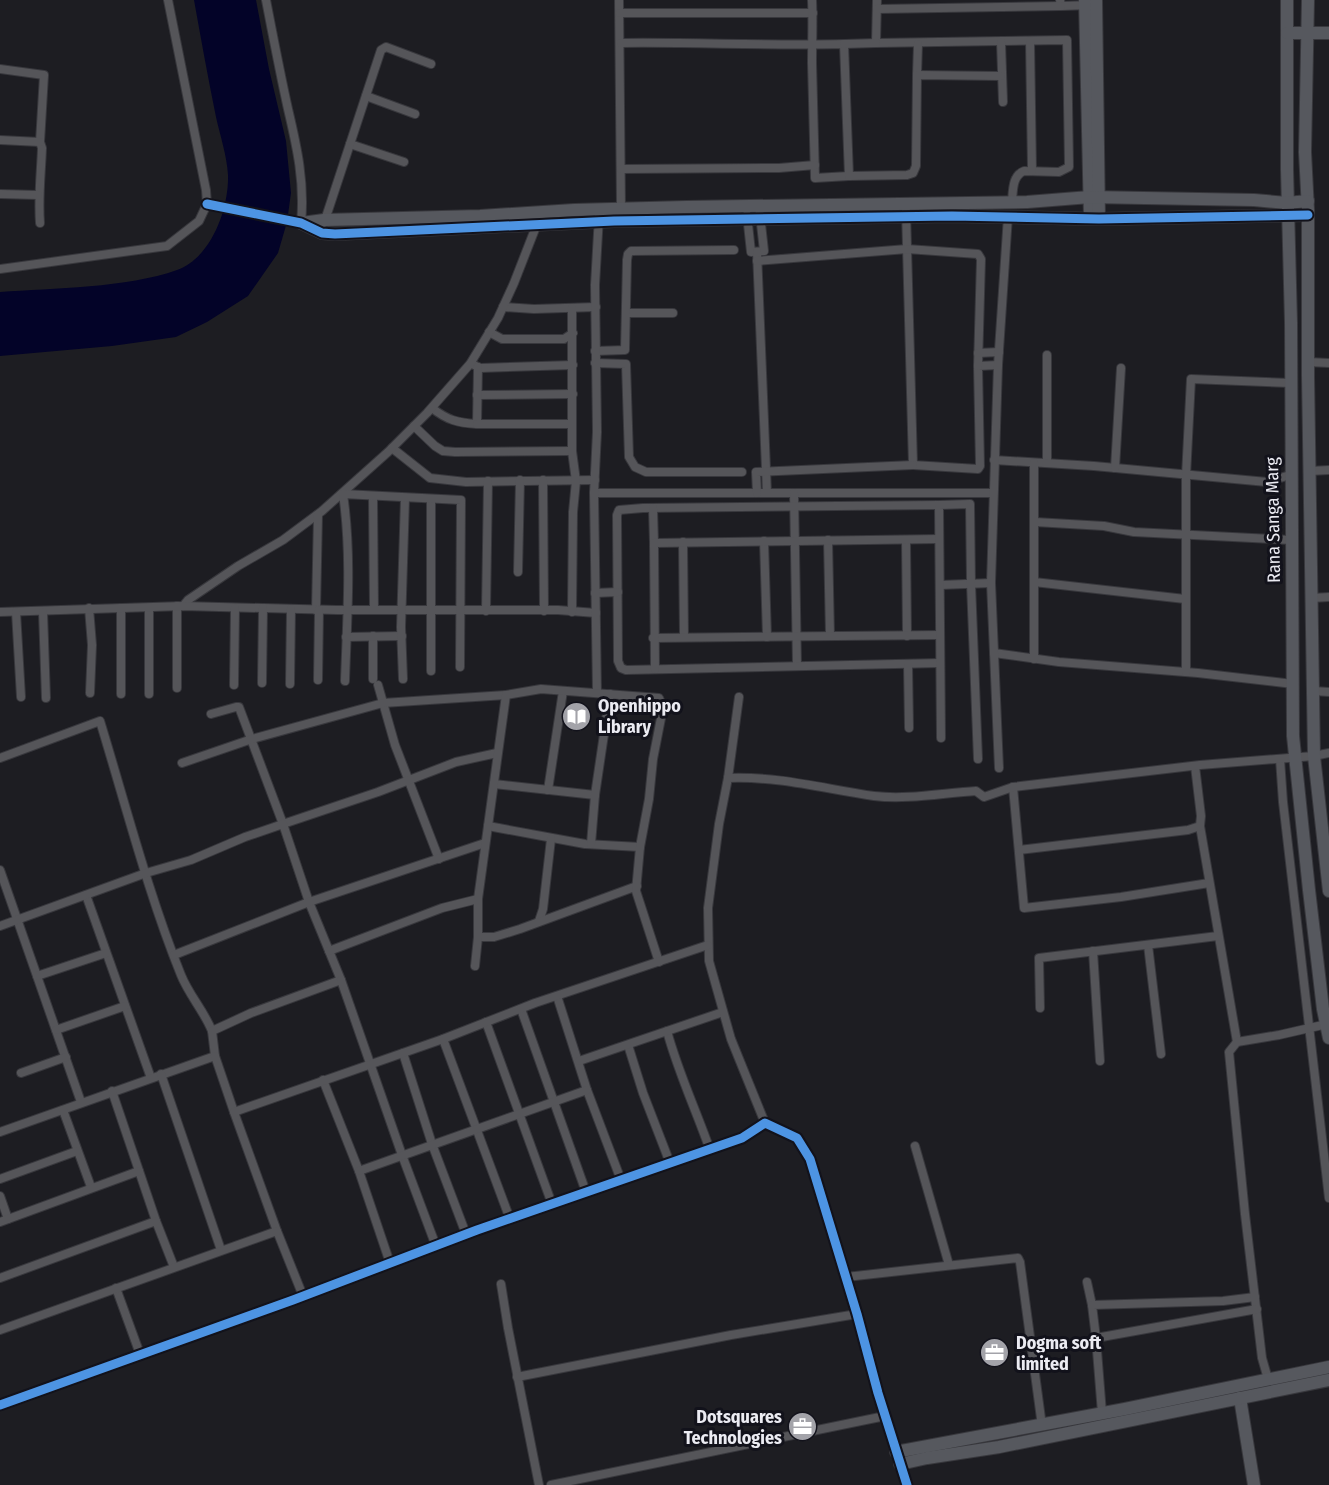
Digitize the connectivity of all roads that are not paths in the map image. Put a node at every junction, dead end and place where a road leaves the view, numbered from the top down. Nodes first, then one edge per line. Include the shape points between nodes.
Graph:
1 (168, 0) edge
2 (266, 0) edge
3 (619, 0) edge
4 (812, 0) edge
5 (1287, 0) edge
6 (1308, 0) edge
7 (1091, 2) edge
8 (1060, 3) edge
9 (877, 4) edge
10 (620, 13) junction
11 (813, 13) junction
12 (1307, 32) junction
13 (1287, 33) junction
14 (1329, 33) edge
15 (1030, 41) junction
16 (1001, 42) junction
17 (621, 43) junction
18 (876, 43) junction
19 (844, 44) junction
20 (918, 44) junction
21 (812, 45) junction
22 (431, 64) dead end
23 (0, 69) edge
24 (917, 75) junction
25 (1001, 76) junction
26 (366, 96) junction
27 (1003, 102) dead end
28 (415, 114) dead end
29 (0, 140) edge
30 (40, 142) junction
31 (350, 144) junction
32 (404, 162) dead end
33 (815, 165) junction
34 (621, 169) junction
35 (1032, 171) junction
36 (849, 177) junction
37 (0, 194) edge
38 (38, 195) junction
39 (1094, 198) junction
40 (1308, 201) junction
41 (1012, 202) junction
42 (1287, 202) junction
43 (207, 204) junction
44 (621, 210) junction
45 (906, 211) junction
46 (599, 215) junction
47 (755, 215) junction
48 (1308, 215) junction
49 (1008, 216) junction
50 (1287, 216) junction
51 (1094, 218) junction
52 (40, 223) dead end
53 (301, 223) junction
54 (537, 224) junction
55 (323, 226) junction
56 (907, 249) junction
57 (734, 250) dead end
58 (757, 256) junction
59 (0, 269) edge
60 (503, 307) junction
61 (596, 307) junction
62 (572, 308) junction
63 (626, 313) junction
64 (673, 313) dead end
65 (489, 332) junction
66 (573, 333) junction
67 (625, 350) junction
68 (595, 351) junction
69 (978, 352) junction
70 (999, 352) junction
71 (1047, 355) dead end
72 (1308, 362) junction
73 (595, 363) junction
74 (1329, 363) edge
75 (626, 364) junction
76 (474, 365) junction
77 (573, 365) junction
78 (998, 365) junction
79 (978, 366) junction
80 (1121, 368) dead end
81 (1290, 383) junction
82 (573, 394) junction
83 (477, 395) junction
84 (432, 408) junction
85 (477, 424) junction
86 (572, 424) junction
87 (414, 426) junction
88 (392, 448) junction
89 (572, 451) junction
90 (994, 460) junction
91 (1034, 463) junction
92 (1047, 463) junction
93 (913, 465) junction
94 (1115, 468) junction
95 (1329, 470) edge
96 (766, 471) junction
97 (1310, 471) junction
98 (742, 472) dead end
99 (1290, 475) junction
100 (1186, 476) junction
101 (520, 480) junction
102 (543, 480) junction
103 (595, 480) junction
104 (488, 481) junction
105 (576, 481) junction
106 (594, 493) junction
107 (757, 493) junction
108 (767, 493) junction
109 (794, 493) junction
110 (993, 493) junction
111 (343, 494) junction
112 (373, 497) junction
113 (405, 498) junction
114 (432, 499) junction
115 (939, 505) junction
116 (795, 506) junction
117 (652, 508) junction
118 (318, 515) junction
119 (1035, 522) junction
120 (1186, 534) junction
121 (939, 539) junction
122 (795, 540) junction
123 (828, 540) junction
124 (906, 540) junction
125 (1291, 540) junction
126 (764, 541) junction
127 (683, 542) junction
128 (654, 543) junction
129 (518, 572) dead end
130 (1034, 582) junction
131 (970, 584) junction
132 (991, 584) junction
133 (939, 585) junction
134 (618, 592) junction
135 (596, 593) junction
136 (1329, 597) edge
137 (1312, 598) junction
138 (1185, 599) junction
139 (180, 606) junction
140 (89, 608) junction
141 (121, 608) junction
142 (149, 608) junction
143 (235, 608) junction
144 (263, 608) junction
145 (291, 609) junction
146 (432, 609) junction
147 (318, 610) junction
148 (347, 610) junction
149 (374, 610) junction
150 (402, 610) junction
151 (462, 610) junction
152 (486, 611) junction
153 (544, 611) junction
154 (0, 612) edge
155 (16, 612) junction
156 (43, 612) junction
157 (572, 612) junction
158 (596, 613) junction
159 (940, 635) junction
160 (373, 636) junction
161 (402, 636) junction
162 (796, 636) junction
163 (830, 636) junction
164 (907, 636) junction
165 (346, 637) junction
166 (766, 637) junction
167 (653, 638) junction
168 (684, 638) junction
169 (994, 653) junction
170 (1034, 659) junction
171 (940, 663) junction
172 (908, 664) junction
173 (797, 666) junction
174 (460, 667) dead end
175 (655, 669) junction
176 (431, 671) dead end
177 (1186, 672) junction
178 (403, 679) dead end
179 (318, 680) dead end
180 (345, 681) dead end
181 (262, 683) dead end
182 (290, 684) dead end
183 (1293, 684) junction
184 (234, 685) dead end
185 (177, 688) dead end
186 (562, 691) junction
187 (1314, 691) junction
188 (1329, 692) edge
189 (90, 693) dead end
190 (597, 693) junction
191 (121, 694) dead end
192 (149, 694) dead end
193 (610, 694) junction
194 (506, 695) junction
195 (21, 697) dead end
196 (739, 697) dead end
197 (45, 698) dead end
198 (383, 703) junction
199 (211, 714) dead end
200 (909, 728) dead end
201 (941, 738) dead end
202 (252, 740) junction
203 (497, 753) junction
204 (1329, 753) edge
205 (1295, 756) junction
206 (1314, 756) junction
207 (0, 758) edge
208 (978, 759) dead end
209 (1280, 759) junction
210 (182, 763) dead end
211 (1195, 766) junction
212 (999, 768) dead end
213 (728, 778) junction
214 (409, 779) junction
215 (494, 784) junction
216 (1013, 787) junction
217 (548, 790) junction
218 (595, 795) junction
219 (283, 824) junction
220 (488, 826) junction
221 (1200, 826) junction
222 (551, 838) junction
223 (485, 843) junction
224 (591, 844) junction
225 (640, 847) junction
226 (1019, 850) junction
227 (439, 859) junction
228 (0, 870) edge
229 (146, 873) junction
230 (1328, 876) edge
231 (1209, 883) junction
232 (637, 886) junction
233 (1329, 891) edge
234 (86, 895) junction
235 (478, 899) junction
236 (309, 902) junction
237 (17, 919) junction
238 (539, 921) junction
239 (0, 926) edge
240 (1218, 936) junction
241 (478, 937) junction
242 (708, 945) junction
243 (1149, 945) junction
244 (329, 951) junction
245 (1093, 951) junction
246 (106, 952) junction
247 (174, 954) junction
248 (659, 962) junction
249 (475, 966) dead end
250 (38, 976) junction
251 (341, 980) junction
252 (557, 996) junction
253 (125, 1006) junction
254 (1040, 1008) dead end
255 (520, 1009) junction
256 (723, 1012) junction
257 (486, 1023) junction
258 (1327, 1024) junction
259 (1310, 1028) junction
260 (56, 1030) junction
261 (212, 1031) junction
262 (667, 1031) junction
263 (1329, 1038) edge
264 (443, 1039) junction
265 (1237, 1042) junction
266 (628, 1045) junction
267 (403, 1053) junction
268 (1161, 1054) dead end
269 (215, 1056) junction
270 (66, 1057) junction
271 (579, 1061) junction
272 (1100, 1061) dead end
273 (370, 1065) junction
274 (21, 1073) dead end
275 (161, 1074) junction
276 (151, 1078) junction
277 (323, 1080) junction
278 (587, 1090) junction
279 (112, 1091) junction
280 (81, 1102) junction
281 (553, 1102) junction
282 (63, 1110) junction
283 (234, 1112) junction
284 (519, 1114) junction
285 (765, 1123) junction
286 (475, 1129) junction
287 (0, 1132) edge
288 (432, 1144) junction
289 (915, 1146) dead end
290 (77, 1150) junction
291 (710, 1150) junction
292 (402, 1155) junction
293 (670, 1163) junction
294 (360, 1171) junction
295 (140, 1172) junction
296 (0, 1179) edge
297 (621, 1180) junction
298 (91, 1187) junction
299 (586, 1192) junction
300 (0, 1196) edge
301 (1329, 1198) edge
302 (552, 1204) junction
303 (510, 1219) junction
304 (4, 1220) edge
305 (156, 1221) junction
306 (277, 1231) junction
307 (466, 1234) junction
308 (436, 1246) junction
309 (221, 1250) junction
310 (390, 1263) junction
311 (949, 1265) junction
312 (174, 1267) junction
313 (846, 1277) junction
314 (0, 1278) edge
315 (1087, 1282) dead end
316 (501, 1284) dead end
317 (116, 1288) junction
318 (303, 1296) junction
319 (1255, 1298) junction
320 (1092, 1305) junction
321 (1257, 1309) junction
322 (857, 1314) junction
323 (0, 1330) edge
324 (1096, 1338) junction
325 (140, 1354) junction
326 (1329, 1367) edge
327 (518, 1377) junction
328 (1268, 1379) junction
329 (1329, 1380) edge
330 (1240, 1398) junction
331 (0, 1405) edge
332 (1102, 1413) junction
333 (885, 1416) junction
334 (1042, 1426) junction
335 (896, 1452) junction
336 (900, 1464) junction
337 (538, 1485) edge
338 (551, 1485) edge
339 (907, 1485) edge
340 (1254, 1485) edge

1 - 43 street
2 - 53 street via 298,147
3 - 10 street
4 - 11 street
5 - 13 main road, Rana Sanga Marg
6 - 12 main road, Rana Sanga Marg
7 - 8 street
7 - 39 main road
8 - 9 street
9 - 18 street
10 - 11 street
10 - 17 street
11 - 21 street
12 - 13 main road
12 - 14 main road
12 - 40 main road, Rana Sanga Marg
13 - 42 main road, Rana Sanga Marg
15 - 16 street
15 - 35 street
15 - 35 street via 1067,40 1069,113 1069,167 1059,172
16 - 20 street
16 - 25 street
17 - 21 street
17 - 34 street
18 - 19 street
18 - 20 street
19 - 21 street
19 - 36 street
20 - 24 street
21 - 33 street
22 - 26 street via 382,48
23 - 30 street via 44,75
24 - 25 street
24 - 36 street via 913,172
25 - 27 street
26 - 28 street
26 - 31 street
29 - 30 street
30 - 38 street
31 - 32 street
31 - 55 street
33 - 34 street
33 - 36 street via 815,178
34 - 44 street
35 - 41 street via 1016,177
37 - 38 street
38 - 52 street
39 - 41 main road
39 - 42 main road
39 - 51 main road
40 - 42 main road
40 - 48 main road, Rana Sanga Marg
41 - 45 main road
42 - 50 main road, Rana Sanga Marg
43 - 53 street
43 - 59 street via 199,221 167,246
44 - 46 main road
44 - 47 main road via 746,206
45 - 47 main road
45 - 49 main road
45 - 56 street
46 - 47 main road
46 - 54 main road
46 - 55 main road via 480,216
46 - 61 street
47 - 58 street via 764,251
48 - 50 main road
48 - 72 main road, Rana Sanga Marg
49 - 51 main road
49 - 70 street
50 - 51 main road
50 - 81 main road, Rana Sanga Marg
53 - 55 main road
54 - 55 main road via 408,231
54 - 60 street
56 - 58 street
56 - 69 street via 980,256
56 - 93 street
57 - 63 street via 631,251 627,260
58 - 96 street
60 - 62 street
60 - 65 street
61 - 62 street
61 - 68 street
62 - 66 street
63 - 64 street
63 - 67 street
65 - 66 street via 502,339 564,339
65 - 76 street
66 - 77 street
67 - 68 street
67 - 75 street
68 - 73 street
69 - 70 street
69 - 79 street
70 - 78 street
71 - 92 street
72 - 74 street
72 - 97 main road, Rana Sanga Marg
73 - 75 street
73 - 103 street
75 - 98 street via 629,457 635,467 646,472
76 - 77 street
76 - 83 street
76 - 84 street
77 - 82 street
78 - 79 street
78 - 90 street
79 - 93 street via 980,466 978,469
80 - 94 street
81 - 99 main road, Rana Sanga Marg
81 - 100 street via 1191,379
82 - 83 street
82 - 86 street
83 - 85 street
84 - 85 street via 445,419
84 - 87 street
85 - 86 street
86 - 89 street
87 - 88 street
87 - 89 street via 443,451
88 - 104 street via 430,478
88 - 111 street
89 - 105 street
90 - 91 street
90 - 110 street
91 - 92 street
91 - 119 street
92 - 94 street
93 - 96 street
94 - 100 street
95 - 97 street
96 - 107 street via 756,472
96 - 108 street
97 - 137 main road, Rana Sanga Marg
99 - 100 street via 1267,482
99 - 125 main road, Rana Sanga Marg
100 - 120 street
101 - 102 street
101 - 104 street
101 - 129 street
102 - 105 street
102 - 153 street
103 - 105 street
103 - 106 street
104 - 152 street
105 - 157 street
106 - 107 street
106 - 135 street
107 - 108 street
108 - 109 street
109 - 110 street
109 - 116 street
110 - 132 street
111 - 112 street
111 - 118 street
111 - 148 street
112 - 113 street
112 - 149 street
113 - 114 street
113 - 150 street
114 - 146 street
114 - 151 street via 460,500
115 - 116 street
115 - 121 street
115 - 131 street via 970,504
116 - 117 street
116 - 122 street
117 - 128 street
117 - 134 street via 619,510
118 - 139 street
118 - 147 street
119 - 120 street
119 - 130 street
120 - 125 street
120 - 138 street
121 - 124 street
121 - 133 street
122 - 123 street
122 - 126 street
122 - 162 street
123 - 124 street
123 - 163 street
124 - 164 street
125 - 183 main road, Rana Sanga Marg
126 - 127 street
126 - 166 street
127 - 128 street
127 - 168 street
128 - 167 street
130 - 138 street
130 - 170 street
131 - 132 street
131 - 133 street
131 - 208 street
132 - 169 street
133 - 159 street
134 - 135 street
134 - 175 street via 621,668
135 - 158 street
136 - 137 street
137 - 187 main road, Rana Sanga Marg
138 - 177 street
139 - 142 street
139 - 143 street
139 - 185 street
140 - 141 street
140 - 156 street
140 - 189 street
141 - 142 street
141 - 191 street
142 - 192 street
143 - 144 street
143 - 184 street
144 - 145 street
144 - 181 street
145 - 147 street
145 - 182 street
146 - 150 street
146 - 151 street
146 - 176 street
147 - 148 street
147 - 179 street
148 - 149 street
148 - 165 street
149 - 150 street
150 - 161 street
151 - 152 street
151 - 174 street
152 - 153 street
153 - 157 street
154 - 155 street
155 - 156 street
155 - 195 street
156 - 197 street
157 - 158 street
158 - 190 street
159 - 164 street
159 - 171 street
160 - 161 street
160 - 165 street
160 - 198 street via 376,682
161 - 178 street
162 - 163 street
162 - 166 street
162 - 173 street
163 - 164 street
165 - 180 street
166 - 168 street
167 - 168 street
167 - 175 street
169 - 170 street
169 - 212 street
170 - 177 street
171 - 172 street
171 - 201 street
172 - 173 street
172 - 200 street
173 - 175 street
177 - 183 street
183 - 205 main road, Rana Sanga Marg
186 - 190 street
186 - 194 street via 541,689
186 - 217 street
187 - 188 street
187 - 206 main road, Rana Sanga Marg
190 - 193 street
193 - 218 street
193 - 225 street via 659,698 663,708
194 - 198 street
194 - 203 street
196 - 213 street
198 - 202 street
198 - 214 street
199 - 202 street via 239,707
202 - 210 street
202 - 219 street
203 - 214 street
203 - 215 street
204 - 206 street
205 - 206 street
205 - 209 street
205 - 258 main road, Rana Sanga Marg
206 - 230 main road, Rana Sanga Marg
207 - 229 street via 100,722
209 - 211 street
209 - 259 street
211 - 216 street
211 - 221 street
213 - 216 street via 824,786 876,796 976,791 984,797
213 - 242 street via 708,908
214 - 219 street
214 - 227 street
215 - 217 street
215 - 220 street
216 - 226 street
217 - 218 street
218 - 224 street
219 - 229 street
219 - 236 street
220 - 222 street
220 - 223 street
221 - 226 street
221 - 231 street
222 - 224 street
222 - 238 street
223 - 227 street
223 - 235 street
224 - 225 street
225 - 232 street
226 - 231 street via 1024,908
227 - 236 street
228 - 237 street
229 - 234 street
229 - 247 street
230 - 233 main road, Rana Sanga Marg
231 - 240 street
232 - 238 street
232 - 248 street via 639,904
234 - 237 street
234 - 246 street
235 - 241 street
235 - 244 street via 442,908
236 - 244 street
236 - 247 street
237 - 239 street
237 - 250 street
238 - 241 street via 494,937
240 - 243 street
240 - 265 street
241 - 249 street
242 - 248 street
242 - 256 street
243 - 245 street
243 - 268 street
244 - 251 street
245 - 254 street via 1039,958
245 - 272 street
246 - 250 street
246 - 253 street
247 - 261 street
248 - 252 street
250 - 260 street
251 - 261 street
251 - 273 street
252 - 255 street
252 - 271 street
253 - 260 street
253 - 276 street
255 - 257 street
255 - 281 street
256 - 262 street
256 - 285 street
257 - 264 street
257 - 284 street
258 - 259 street
258 - 263 main road, Rana Sanga Marg
259 - 265 street
259 - 301 street
260 - 270 street
261 - 269 street
262 - 266 street
262 - 291 street
264 - 267 street
264 - 286 street
265 - 319 street via 1229,1052
266 - 271 street
266 - 293 street
267 - 273 street
267 - 288 street
269 - 275 street
269 - 283 street
270 - 274 street
270 - 280 street
271 - 278 street
273 - 277 street
273 - 292 street
275 - 276 street
275 - 309 street
276 - 279 street
277 - 283 street
277 - 294 street
278 - 281 street
278 - 297 street
279 - 280 street
279 - 295 street
280 - 282 street
281 - 284 street
281 - 299 street
282 - 287 street
282 - 290 street
283 - 306 street
284 - 286 street
284 - 302 street
285 - 291 street via 742,1138
285 - 313 street via 797,1138 810,1159
286 - 288 street
286 - 303 street
288 - 292 street
288 - 307 street
289 - 311 street
290 - 296 street
290 - 298 street
291 - 293 street
292 - 294 street
292 - 308 street
293 - 297 street
294 - 310 street
295 - 298 street
295 - 305 street
297 - 299 street
298 - 304 street
299 - 302 street
300 - 304 street
302 - 303 street
303 - 307 street
305 - 312 street
305 - 314 street
306 - 309 street
306 - 318 street
307 - 308 street
308 - 310 street
309 - 312 street
310 - 318 street
311 - 313 street
311 - 334 street via 1018,1258
312 - 317 street
313 - 322 street
315 - 320 street
316 - 327 street
317 - 323 street
317 - 325 street
318 - 325 street
319 - 320 street
319 - 321 street
320 - 324 street
321 - 324 street
321 - 328 street
322 - 327 street
322 - 333 street
324 - 332 street
325 - 331 street
326 - 328 main road
327 - 337 street
328 - 332 main road
329 - 330 main road
330 - 336 main road
330 - 340 main road
332 - 334 main road
333 - 335 street
333 - 338 street
334 - 335 main road
335 - 336 street
336 - 339 street

